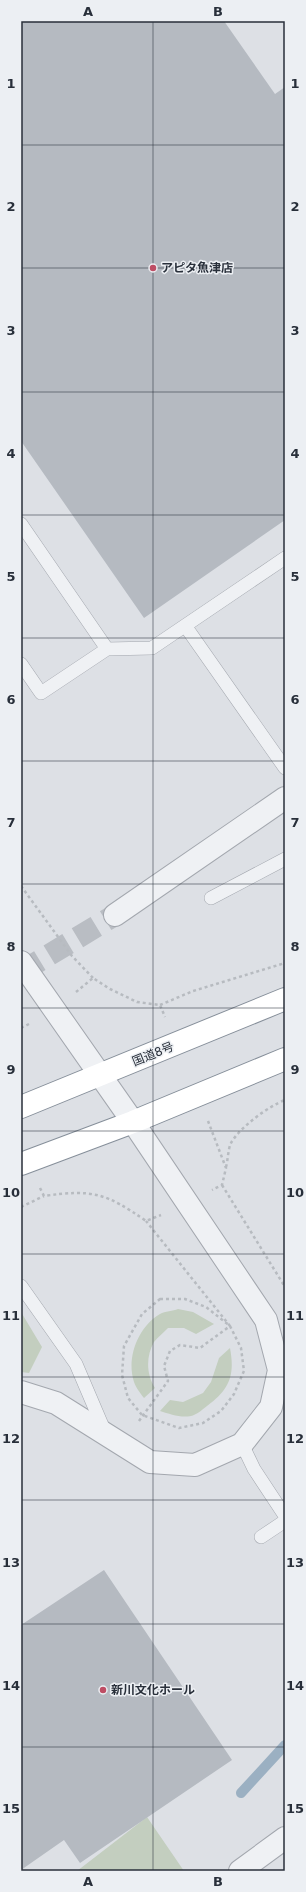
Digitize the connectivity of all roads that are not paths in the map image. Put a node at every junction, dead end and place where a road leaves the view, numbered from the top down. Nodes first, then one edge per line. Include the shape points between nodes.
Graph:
1 (21, 524) edge
2 (285, 558) edge
3 (186, 627) junction
4 (107, 649) junction
5 (21, 664) edge
6 (285, 768) edge
7 (285, 798) edge
8 (285, 859) edge
9 (211, 898) dead end
10 (114, 915) tunnel mouth
11 (21, 962) edge
12 (285, 999) edge
13 (285, 1059) edge
14 (100, 1076) junction
15 (21, 1108) edge
16 (132, 1122) junction
17 (21, 1164) edge
18 (21, 1286) edge
19 (21, 1392) edge
20 (105, 1432) junction
21 (242, 1444) junction
22 (285, 1516) edge
23 (285, 1521) edge
24 (261, 1537) dead end
25 (285, 1838) edge
26 (240, 1871) edge

1 - 4 lane
2 - 3 lane
3 - 4 lane via 152,648
3 - 6 lane
4 - 5 lane via 42,694
7 - 10 street
8 - 9 lane
11 - 14 street
12 - 14 highway, 国道8号
13 - 16 highway
14 - 15 highway, 国道8号
14 - 16 street
16 - 17 highway
16 - 21 street via 266,1320 279,1370 270,1407
18 - 20 lane via 76,1364
19 - 20 street via 56,1403
20 - 21 street via 150,1462 195,1465
21 - 22 lane via 254,1469
23 - 24 lane
25 - 26 street

